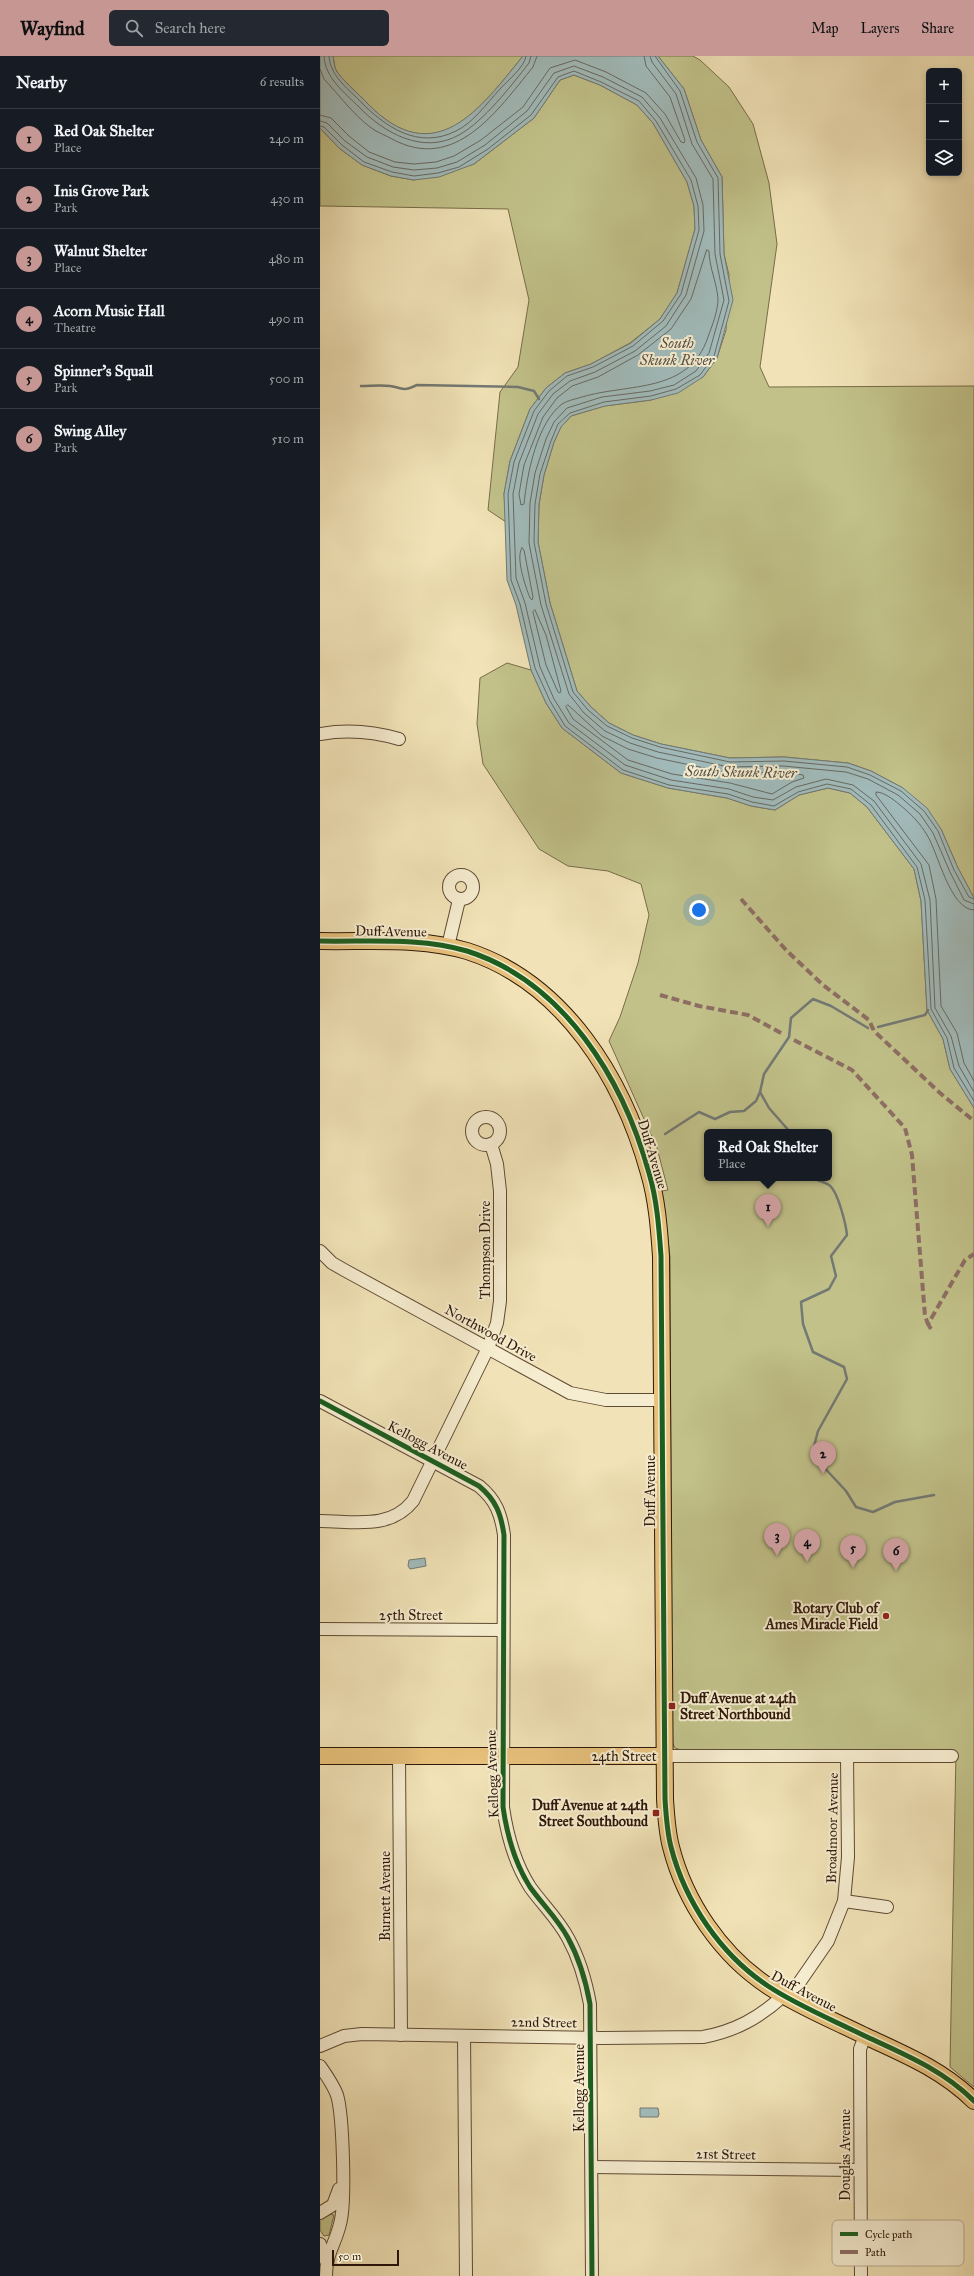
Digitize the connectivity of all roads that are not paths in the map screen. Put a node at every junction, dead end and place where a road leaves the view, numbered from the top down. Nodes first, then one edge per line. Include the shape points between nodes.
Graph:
1 (320, 734) edge
2 (399, 739) dead end
3 (459, 900) dead end
4 (320, 941) edge
5 (448, 946) junction
6 (491, 1144) dead end
7 (320, 1251) edge
8 (488, 1348) junction
9 (662, 1400) junction
10 (320, 1401) edge
11 (432, 1462) junction
12 (320, 1521) edge
13 (320, 1629) edge
14 (502, 1630) junction
15 (320, 1756) edge
16 (400, 1756) junction
17 (502, 1756) junction
18 (664, 1756) junction
19 (847, 1756) junction
20 (952, 1756) dead end
21 (844, 1900) junction
22 (887, 1907) dead end
23 (785, 1997) junction
24 (401, 2035) junction
25 (464, 2036) junction
26 (865, 2036) junction
27 (591, 2038) junction
28 (320, 2046) edge
29 (320, 2066) edge
30 (974, 2101) edge
31 (592, 2167) junction
32 (860, 2170) junction
33 (342, 2178) junction
34 (320, 2213) edge
35 (860, 2220) edge
36 (320, 2244) edge
37 (326, 2260) junction
38 (861, 2266) edge
39 (326, 2276) edge
40 (466, 2276) edge
41 (592, 2276) edge
42 (861, 2276) edge

1 - 2 street via 356,731 379,733
3 - 5 street
4 - 5 main road, Duff Avenue via 428,943
5 - 9 main road, Duff Avenue via 487,958 539,989 568,1017 586,1040 617,1090 650,1173 657,1214 661,1256
6 - 8 street, Thompson Drive via 500,1191 500,1301 497,1323
7 - 8 street, Northwood Drive via 346,1271
8 - 9 street, Northwood Drive via 570,1393 606,1400
8 - 11 street, Thompson Drive
9 - 18 main road, Duff Avenue
10 - 11 street, Kellogg Avenue
11 - 12 street, Thompson Drive via 413,1501 399,1515 389,1520 376,1521
11 - 14 street, Kellogg Avenue via 479,1486 489,1494 497,1507 504,1535
13 - 14 street, 25th Street
14 - 17 street, Kellogg Avenue
15 - 16 main road, 24th Street
16 - 17 main road, 24th Street
16 - 24 street, Burnett Avenue
17 - 18 main road, 24th Street
17 - 27 street, Kellogg Avenue via 506,1832 529,1886 568,1938 578,1962 590,2004
18 - 19 street, 24th Street
18 - 23 main road, Duff Avenue via 670,1846 691,1898 706,1924 726,1950 746,1970
19 - 20 street, 24th Street
19 - 21 street, Broadmoor Avenue via 848,1857
21 - 22 street, Broadmoor Avenue
21 - 23 street, Broadmoor Avenue via 828,1941
23 - 26 main road, Duff Avenue
23 - 27 street, 22nd Street via 753,2020 719,2034 685,2039
24 - 25 street, 22nd Street
24 - 28 street, 22nd Street via 344,2036
25 - 27 street, 22nd Street
25 - 40 street
26 - 30 main road, Duff Avenue via 919,2060 949,2078
26 - 32 street, Douglas Avenue via 860,2049
27 - 31 street, Kellogg Avenue
29 - 33 street via 337,2095 341,2113
31 - 32 street, 21st Street
31 - 41 street, Kellogg Avenue
32 - 35 street, Douglas Avenue
33 - 34 street via 333,2205
33 - 37 street via 341,2223
36 - 37 street
37 - 39 street
38 - 42 street, Douglas Avenue

